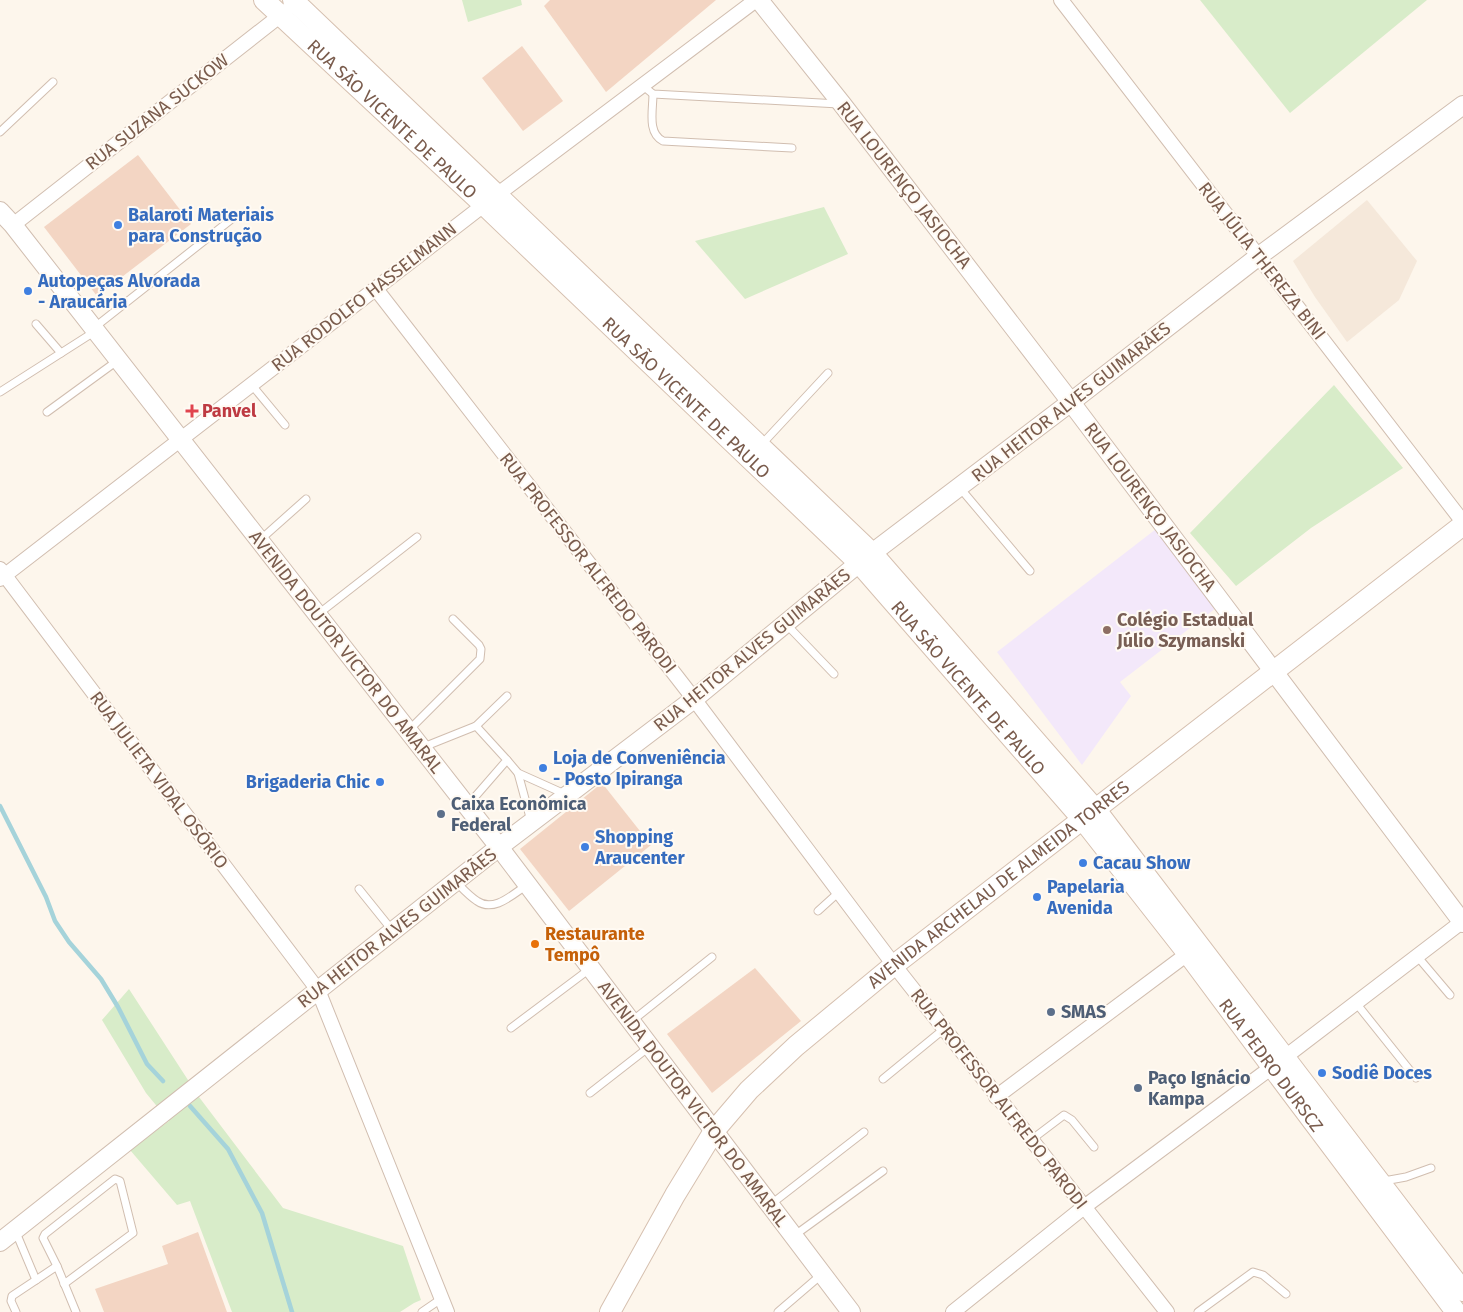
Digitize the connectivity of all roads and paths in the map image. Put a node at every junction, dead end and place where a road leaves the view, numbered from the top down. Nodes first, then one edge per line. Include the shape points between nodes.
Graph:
1 (264, 0) edge
2 (757, 0) edge
3 (1061, 0) edge
4 (297, 1) edge
5 (280, 15) junction
6 (53, 82) dead end
7 (647, 90) junction
8 (842, 104) junction
9 (1461, 110) edge
10 (0, 132) edge
11 (792, 148) dead end
12 (490, 200) junction
13 (0, 211) edge
14 (233, 218) dead end
15 (13, 225) junction
16 (1260, 256) junction
17 (376, 288) junction
18 (36, 324) dead end
19 (96, 329) junction
20 (61, 353) junction
21 (119, 360) junction
22 (828, 373) dead end
23 (250, 384) junction
24 (0, 392) edge
25 (1071, 402) junction
26 (47, 412) dead end
27 (285, 425) dead end
28 (180, 440) junction
29 (760, 446) junction
30 (960, 488) junction
31 (306, 499) dead end
32 (1463, 524) edge
33 (417, 537) dead end
34 (259, 541) junction
35 (866, 558) junction
36 (1030, 571) dead end
37 (2, 574) edge
38 (317, 615) junction
39 (454, 619) dead end
40 (786, 624) junction
41 (1274, 672) junction
42 (834, 674) dead end
43 (508, 696) dead end
44 (694, 699) junction
45 (476, 726) junction
46 (408, 731) junction
47 (421, 748) junction
48 (507, 760) junction
49 (518, 773) junction
50 (568, 795) junction
51 (466, 806) junction
52 (1089, 815) junction
53 (532, 822) junction
54 (499, 847) junction
55 (455, 882) junction
56 (527, 885) junction
57 (360, 889) dead end
58 (839, 892) junction
59 (818, 911) dead end
60 (1463, 922) edge
61 (393, 932) junction
62 (1194, 950) junction
63 (1417, 956) junction
64 (712, 958) dead end
65 (894, 965) junction
66 (590, 968) junction
67 (318, 990) junction
68 (1450, 995) dead end
69 (1356, 1003) junction
70 (631, 1022) junction
71 (511, 1028) dead end
72 (944, 1029) junction
73 (650, 1046) junction
74 (1278, 1062) junction
75 (883, 1078) dead end
76 (1416, 1078) dead end
77 (590, 1092) dead end
78 (996, 1096) junction
79 (714, 1131) junction
80 (864, 1132) dead end
81 (1031, 1140) junction
82 (1094, 1148) dead end
83 (1431, 1168) dead end
84 (883, 1170) dead end
85 (1380, 1182) junction
86 (770, 1204) junction
87 (1084, 1207) junction
88 (15, 1230) junction
89 (794, 1236) junction
90 (0, 1242) edge
91 (57, 1266) junction
92 (822, 1274) junction
93 (36, 1280) junction
94 (64, 1284) junction
95 (1463, 1291) edge
96 (1286, 1294) dead end
97 (444, 1306) edge
98 (16, 1312) edge
99 (76, 1312) edge
100 (422, 1312) edge
101 (610, 1312) edge
102 (778, 1312) edge
103 (851, 1312) edge
104 (952, 1312) edge
105 (1167, 1312) edge
106 (1198, 1312) edge
107 (1456, 1312) edge

1 - 5 main road, RUA SÃO VICENTE DE PAULO
2 - 7 street, RUA RODOLFO HASSELMANN
2 - 8 street, RUA LOURENÇO JASIOCHA
3 - 16 street, RUA JÚLIA THEREZA BINI
4 - 5 street, RUA SUZANA SUCKOW
4 - 12 main road, RUA SÃO VICENTE DE PAULO
5 - 12 main road, RUA SÃO VICENTE DE PAULO
5 - 15 street, RUA SUZANA SUCKOW
6 - 10 lane
7 - 8 lane
7 - 11 lane via 656,138 663,141
7 - 12 street, RUA RODOLFO HASSELMANN
8 - 25 street, RUA LOURENÇO JASIOCHA
9 - 16 street, RUA HEITOR ALVES GUIMARÃES
12 - 17 street, RUA RODOLFO HASSELMANN
12 - 29 main road, RUA SÃO VICENTE DE PAULO
12 - 35 main road, RUA SÃO VICENTE DE PAULO
13 - 15 street, AVENIDA DOUTOR VICTOR DO AMARAL
14 - 19 lane
15 - 19 street, AVENIDA DOUTOR VICTOR DO AMARAL
16 - 25 street, RUA HEITOR ALVES GUIMARÃES
16 - 32 street, RUA JÚLIA THEREZA BINI
17 - 23 street, RUA RODOLFO HASSELMANN
17 - 44 street, RUA PROFESSOR ALFREDO PARODI
18 - 20 lane
19 - 20 lane
19 - 21 street, AVENIDA DOUTOR VICTOR DO AMARAL
20 - 24 lane
21 - 26 lane
21 - 28 street, AVENIDA DOUTOR VICTOR DO AMARAL
22 - 29 lane
23 - 27 lane
23 - 28 street, RUA RODOLFO HASSELMANN
25 - 30 street, RUA HEITOR ALVES GUIMARÃES
25 - 41 street, RUA LOURENÇO JASIOCHA
28 - 34 street, AVENIDA DOUTOR VICTOR DO AMARAL
28 - 37 street, RUA RODOLFO HASSELMANN
29 - 35 main road, RUA SÃO VICENTE DE PAULO
30 - 35 street, RUA HEITOR ALVES GUIMARÃES
30 - 36 lane
31 - 34 lane
32 - 41 main road, AVENIDA ARCHELAU DE ALMEIDA TORRES
33 - 38 lane
34 - 38 street, AVENIDA DOUTOR VICTOR DO AMARAL
35 - 40 street, RUA HEITOR ALVES GUIMARÃES
35 - 52 main road, RUA SÃO VICENTE DE PAULO
37 - 67 street, RUA JULIETA VIDAL OSÓRIO
38 - 46 street, AVENIDA DOUTOR VICTOR DO AMARAL
39 - 46 lane via 479,645 480,659
40 - 42 lane
40 - 44 street, RUA HEITOR ALVES GUIMARÃES
41 - 52 main road, AVENIDA ARCHELAU DE ALMEIDA TORRES
41 - 60 street, RUA LOURENÇO JASIOCHA
43 - 45 lane
44 - 50 street, RUA HEITOR ALVES GUIMARÃES
44 - 58 street, RUA PROFESSOR ALFREDO PARODI
45 - 47 lane
45 - 48 lane
46 - 47 street, AVENIDA DOUTOR VICTOR DO AMARAL
47 - 51 street, AVENIDA DOUTOR VICTOR DO AMARAL
48 - 49 lane
48 - 51 lane
49 - 50 lane
49 - 53 lane
50 - 53 street, RUA HEITOR ALVES GUIMARÃES
51 - 54 street, AVENIDA DOUTOR VICTOR DO AMARAL
52 - 62 main road, RUA PEDRO DURSCZ
52 - 65 main road, AVENIDA ARCHELAU DE ALMEIDA TORRES
53 - 54 street, RUA HEITOR ALVES GUIMARÃES
54 - 55 street, RUA HEITOR ALVES GUIMARÃES
54 - 56 street, AVENIDA DOUTOR VICTOR DO AMARAL
55 - 56 lane via 477,902 489,905 502,901
55 - 61 street, RUA HEITOR ALVES GUIMARÃES
56 - 66 street, AVENIDA DOUTOR VICTOR DO AMARAL
57 - 61 lane
58 - 59 lane
58 - 65 street, RUA PROFESSOR ALFREDO PARODI
60 - 63 street
61 - 67 street, RUA HEITOR ALVES GUIMARÃES
62 - 74 main road, RUA PEDRO DURSCZ
62 - 78 street
63 - 68 lane
63 - 69 street
64 - 70 lane
65 - 72 street, RUA PROFESSOR ALFREDO PARODI
65 - 79 main road, AVENIDA ARCHELAU DE ALMEIDA TORRES via 796,1046 749,1090
66 - 70 street, AVENIDA DOUTOR VICTOR DO AMARAL
66 - 71 lane
67 - 88 street, RUA HEITOR ALVES GUIMARÃES
67 - 97 street, RUA JULIETA VIDAL OSÓRIO
69 - 74 street
69 - 76 lane
70 - 73 street, AVENIDA DOUTOR VICTOR DO AMARAL
72 - 75 lane
72 - 78 street, RUA PROFESSOR ALFREDO PARODI
73 - 77 lane
73 - 79 street, AVENIDA DOUTOR VICTOR DO AMARAL
74 - 85 main road, RUA PEDRO DURSCZ
74 - 87 street
74 - 107 main road, RUA PEDRO DURSCZ
78 - 81 street, RUA PROFESSOR ALFREDO PARODI
79 - 86 street, AVENIDA DOUTOR VICTOR DO AMARAL
79 - 101 main road, AVENIDA ARCHELAU DE ALMEIDA TORRES
80 - 86 lane
81 - 82 lane via 1064,1115 1072,1120
81 - 87 street, RUA PROFESSOR ALFREDO PARODI
83 - 85 lane
84 - 89 lane
85 - 95 main road, RUA PEDRO DURSCZ
86 - 89 street, AVENIDA DOUTOR VICTOR DO AMARAL
87 - 104 street
87 - 105 street, RUA PROFESSOR ALFREDO PARODI
88 - 90 street, RUA HEITOR ALVES GUIMARÃES
88 - 93 lane
89 - 92 street, AVENIDA DOUTOR VICTOR DO AMARAL
91 - 93 lane
91 - 94 lane
91 - 94 lane via 44,1236 115,1179 120,1181 134,1230 132,1235
92 - 102 lane
92 - 103 street, AVENIDA DOUTOR VICTOR DO AMARAL
93 - 98 lane via 12,1296
94 - 99 lane
96 - 106 lane via 1263,1275 1253,1272
97 - 100 lane

